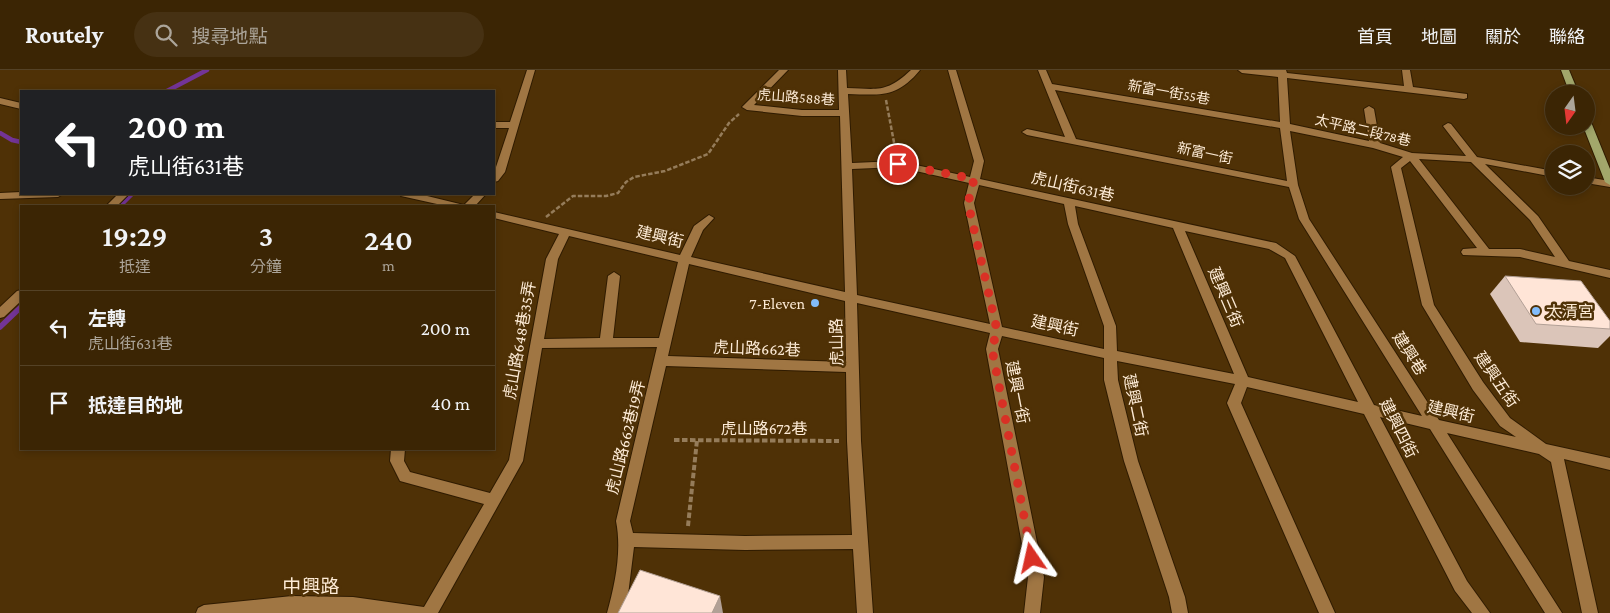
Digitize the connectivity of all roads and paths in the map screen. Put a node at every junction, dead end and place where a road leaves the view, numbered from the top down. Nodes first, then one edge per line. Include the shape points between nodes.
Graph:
1 (531, 70) edge
2 (784, 70) edge
3 (842, 70) edge
4 (916, 70) edge
5 (952, 70) edge
6 (1042, 70) edge
7 (1242, 70) edge
8 (1406, 70) edge
9 (1566, 70) edge
10 (1282, 72) edge
11 (1572, 85) edge
12 (1048, 86) junction
13 (1409, 90) junction
14 (844, 92) junction
15 (885, 92) junction
16 (1464, 96) dead end
17 (0, 101) edge
18 (20, 106) edge
19 (747, 107) junction
20 (1369, 109) dead end
21 (844, 113) junction
22 (495, 125) edge
23 (513, 125) junction
24 (1285, 126) junction
25 (1448, 126) dead end
26 (1026, 132) dead end
27 (1591, 135) edge
28 (1071, 139) junction
29 (1375, 145) junction
30 (1411, 156) junction
31 (1474, 159) junction
32 (898, 164) junction
33 (846, 166) junction
34 (1545, 172) edge
35 (495, 178) edge
36 (974, 179) junction
37 (1595, 181) edge
38 (1610, 183) edge
39 (1293, 185) junction
40 (29, 195) edge
41 (123, 195) edge
42 (410, 195) edge
43 (480, 195) edge
44 (0, 196) edge
45 (1069, 202) junction
46 (112, 205) edge
47 (455, 205) edge
48 (471, 205) edge
49 (495, 214) edge
50 (709, 218) dead end
51 (536, 225) junction
52 (1178, 226) junction
53 (565, 232) junction
54 (1467, 252) dead end
55 (1486, 252) junction
56 (1289, 256) joint
57 (684, 259) junction
58 (1565, 263) junction
59 (1610, 274) edge
60 (614, 276) dead end
61 (20, 295) edge
62 (851, 298) junction
63 (0, 314) edge
64 (997, 330) junction
65 (606, 342) junction
66 (665, 342) junction
67 (536, 344) junction
68 (1111, 355) junction
69 (661, 361) junction
70 (852, 367) junction
71 (1243, 381) junction
72 (1370, 410) junction
73 (1436, 426) junction
74 (674, 440) dead end
75 (697, 440) junction
76 (854, 441) junction
77 (398, 450) edge
78 (1545, 450) junction
79 (1610, 464) edge
80 (493, 500) junction
81 (688, 530) dead end
82 (627, 540) junction
83 (860, 542) junction
84 (289, 608) edge
85 (204, 613) edge
86 (419, 613) edge
87 (429, 613) edge
88 (615, 613) edge
89 (866, 613) edge
90 (1032, 613) edge
91 (1180, 613) edge
92 (1327, 613) edge
93 (1482, 613) edge
94 (1554, 613) edge
95 (1590, 613) edge

1 - 23 street
2 - 19 street
3 - 14 street, 虎山路
4 - 15 street
5 - 36 street, 建興一街 via 979,161
6 - 12 street
7 - 10 street
8 - 13 street
9 - 11 main road
10 - 13 street
10 - 24 street
12 - 24 street, 新富一街55巷
12 - 28 street
13 - 16 street
14 - 15 street
14 - 21 street, 虎山路
15 - 32 path
17 - 18 street
19 - 21 street, 虎山路588巷 via 802,113
19 - 51 path via 729,123 708,154 665,171 634,177 618,193 573,196
20 - 29 street
21 - 33 street, 虎山路
22 - 23 street
23 - 35 street via 500,172
24 - 29 street, 太平路二段78巷
24 - 39 street
25 - 31 street
26 - 28 street, 新富一街
27 - 38 main road
28 - 39 street, 新富一街
29 - 30 street, 太平路二段78巷
30 - 31 street, 太平路二段78巷
30 - 55 street
30 - 78 street, 建興五街 via 1396,167 1428,305 1478,386 1505,422
31 - 34 street, 太平路二段78巷
31 - 58 street via 1534,218
32 - 33 street, 虎山街631巷
32 - 36 street, 虎山街631巷
33 - 62 street, 虎山路
36 - 45 street, 虎山街631巷
36 - 64 street, 建興一街 via 968,203
37 - 38 street
39 - 73 street, 建興巷 via 1304,219
40 - 44 street
41 - 46 street
42 - 47 street
43 - 48 street
45 - 52 street, 虎山街631巷
45 - 68 street, 建興二街 via 1072,224 1110,326
49 - 51 street, 建興街
50 - 57 street, 虎山路662巷19弄 via 698,228
51 - 53 street, 建興街
52 - 56 street, 虎山街631巷 via 1272,246
52 - 71 street, 建興三街
53 - 57 street, 建興街
53 - 67 street, 虎山路648巷35弄 via 552,259
54 - 55 street
55 - 58 street via 1520,253
56 - 72 street, 建興四街
57 - 62 street, 建興街
57 - 66 street, 虎山路662巷19弄
58 - 59 street
60 - 65 street
61 - 63 street
62 - 64 street, 建興街
62 - 70 street, 虎山路
64 - 68 street, 建興街
64 - 90 street, 建興一街 via 992,349 1036,577
65 - 66 street
65 - 67 street
66 - 69 street, 虎山路662巷19弄
67 - 80 street, 虎山路648巷35弄 via 516,461
68 - 71 street, 建興街
68 - 91 street, 建興二街 via 1111,380 1131,461
69 - 70 street, 虎山路662巷
69 - 82 street, 虎山路662巷19弄 via 622,521
70 - 76 street, 虎山路
71 - 72 street, 建興街
71 - 92 street via 1234,403
72 - 73 street, 建興街
72 - 93 street, 建興四街 via 1462,586
73 - 78 street, 建興街
73 - 94 street, 建興巷
74 - 75 path, 虎山路672巷
75 - 76 path, 虎山路672巷
75 - 81 path
76 - 83 street, 虎山路
77 - 80 street via 397,461 405,477
78 - 79 street, 建興街
78 - 95 street, 建興五街 via 1557,459
80 - 87 street, 虎山路648巷35弄
82 - 83 street
82 - 88 street
83 - 89 street, 虎山路
84 - 85 street, 中興路
84 - 86 street, 中興路 via 353,605

